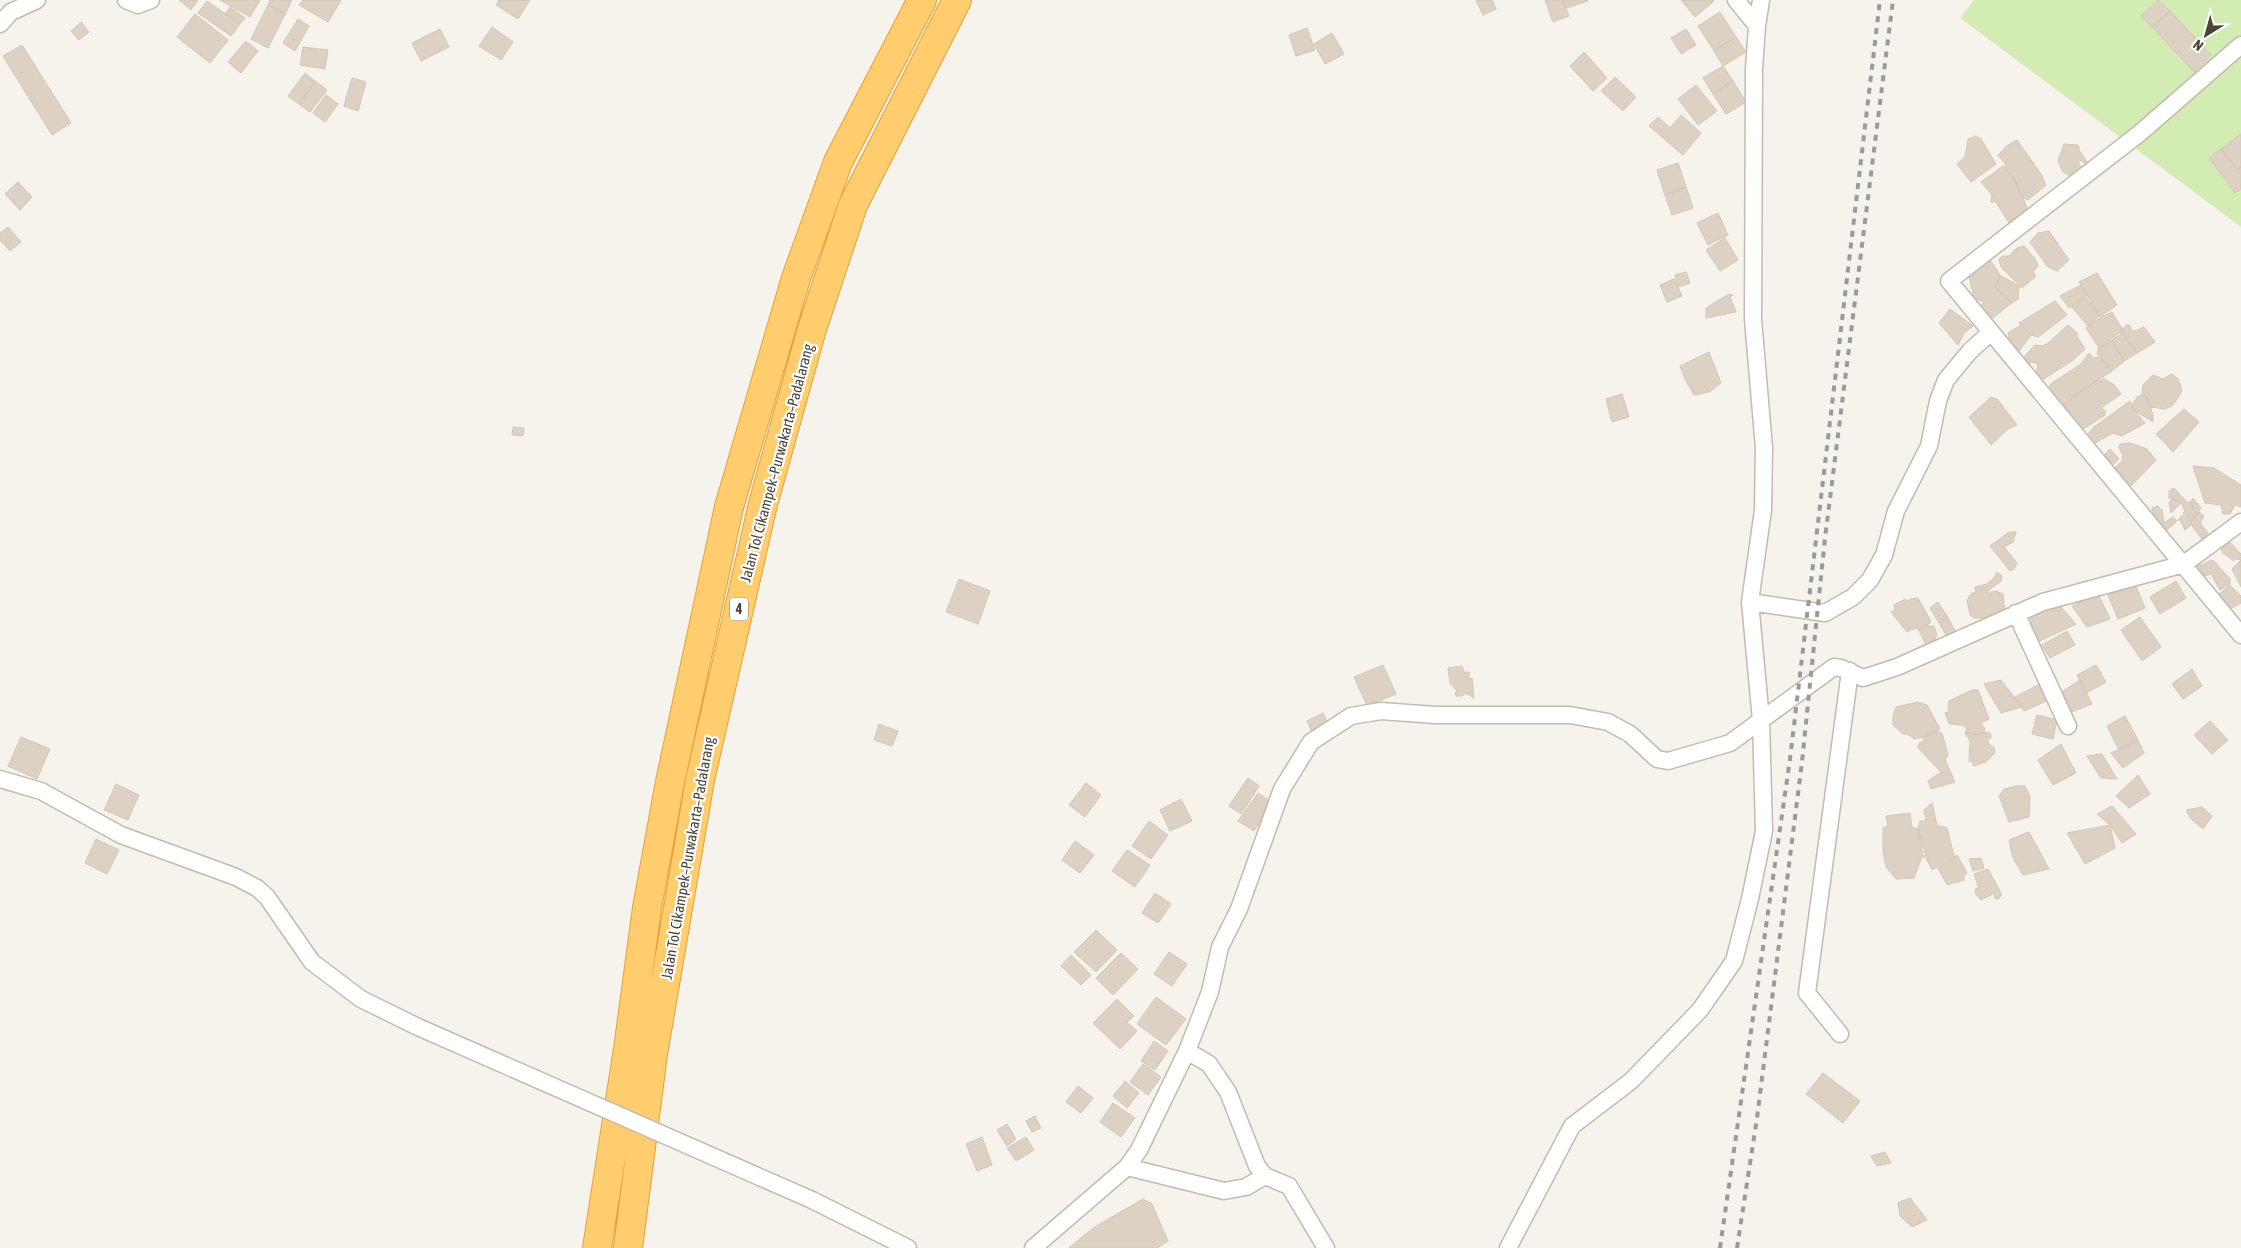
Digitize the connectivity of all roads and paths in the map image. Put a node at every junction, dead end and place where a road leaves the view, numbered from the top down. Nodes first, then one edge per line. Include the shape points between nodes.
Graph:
1 (37, 0) edge
2 (126, 0) edge
3 (151, 0) edge
4 (922, 0) edge
5 (957, 0) edge
6 (1736, 0) edge
7 (1761, 0) edge
8 (0, 24) edge
9 (1757, 26) junction
10 (2241, 46) edge
11 (1992, 332) junction
12 (2241, 522) edge
13 (2184, 564) junction
14 (1750, 602) junction
15 (2016, 613) junction
16 (2241, 635) edge
17 (1850, 671) junction
18 (1761, 720) junction
19 (2068, 726) dead end
20 (0, 778) edge
21 (1840, 1034) dead end
22 (1187, 1051) junction
23 (1127, 1167) junction
24 (1265, 1176) junction
25 (597, 1248) edge
26 (628, 1248) edge
27 (908, 1248) edge
28 (1033, 1248) edge
29 (1326, 1248) edge
30 (1508, 1248) edge

1 - 8 street via 11,12
2 - 3 street via 138,5
4 - 25 highway, Jalan Tol Cikampek–Purwakarta–Padalarang / 4 via 838,162 796,278 729,507 670,782 647,908
5 - 26 highway, Jalan Tol Cikampek–Purwakarta–Padalarang / 4 via 853,205 812,328 763,504 700,780 653,1054
6 - 9 street
7 - 9 street
9 - 14 street via 1753,319 1764,448 1763,510
10 - 11 street via 2140,133 1950,281
11 - 13 street
11 - 14 street via 1970,351 1946,380 1938,401 1930,446 1896,511 1884,555 1870,580 1853,597 1825,613
12 - 13 street
13 - 15 street via 2042,602
13 - 16 street
14 - 18 street
15 - 17 street via 1897,667 1863,678
15 - 19 street
17 - 18 street via 1834,667
17 - 21 street via 1807,993
18 - 22 street via 1730,743 1668,761 1657,759 1630,734 1608,722 1570,715 1434,715 1381,711 1351,716 1311,742 1282,789 1239,909 1220,947 1210,992
18 - 30 street via 1764,831 1734,961 1700,1010 1631,1081 1572,1126
20 - 27 street, bridge via 41,791 121,835 236,877 257,888 267,897 312,962 361,999 812,1200
22 - 23 street via 1164,1102
22 - 24 street via 1209,1064 1228,1092 1252,1154
23 - 24 street via 1224,1191 1246,1187
23 - 28 street
24 - 29 street via 1289,1186

